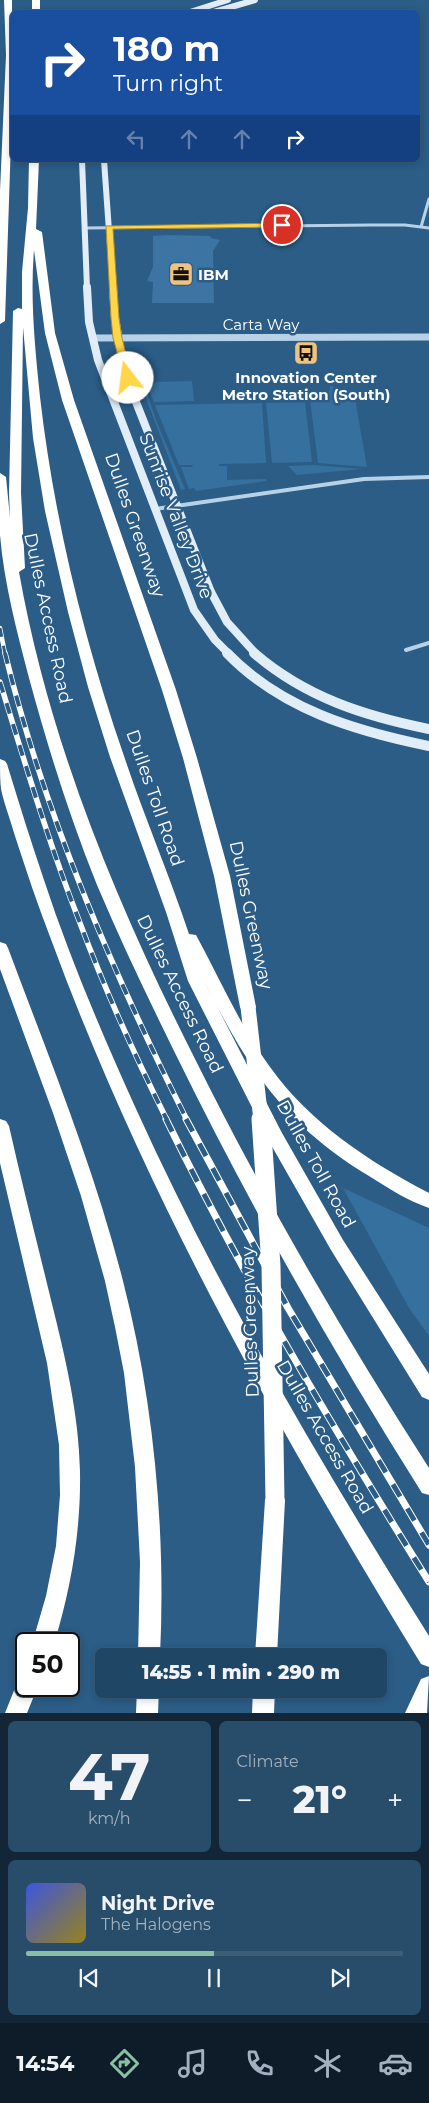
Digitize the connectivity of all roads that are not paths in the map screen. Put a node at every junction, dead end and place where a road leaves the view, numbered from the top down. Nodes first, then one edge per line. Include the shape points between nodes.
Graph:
1 (8, 0) edge
2 (228, 0) edge
3 (255, 0) edge
4 (196, 10) edge
5 (221, 10) edge
6 (34, 162) edge
7 (82, 162) edge
8 (104, 162) edge
9 (429, 199) edge
10 (33, 208) junction
11 (109, 227) junction
12 (421, 227) junction
13 (84, 228) junction
14 (429, 228) edge
15 (27, 272) junction
16 (0, 321) edge
17 (429, 337) edge
18 (93, 338) junction
19 (118, 338) junction
20 (0, 477) edge
21 (429, 477) edge
22 (177, 506) junction
23 (155, 509) junction
24 (18, 604) junction
25 (429, 643) edge
26 (406, 650) dead end
27 (429, 729) edge
28 (429, 746) edge
29 (0, 764) edge
30 (174, 912) junction
31 (0, 948) edge
32 (0, 1126) edge
33 (429, 1201) edge
34 (429, 1391) edge
35 (429, 1486) edge
36 (46, 1632) edge
37 (149, 1648) edge
38 (266, 1648) edge
39 (425, 1651) edge
40 (429, 1687) edge
41 (23, 1697) edge
42 (148, 1698) edge
43 (264, 1698) edge
44 (16, 1713) edge
45 (147, 1713) edge
46 (263, 1713) edge
47 (416, 1713) edge

1 - 16 highway via 10,62
2 - 4 main road
3 - 5 main road
6 - 10 highway, Dulles Toll Road
7 - 13 main road, Sunrise Valley Drive
8 - 11 main road, Sunrise Valley Drive
9 - 12 street
10 - 15 highway, Dulles Toll Road
10 - 38 highway, Dulles Greenway, bridge via 55,355 190,758 222,876 248,1007 262,1129 274,1373 275,1500
11 - 12 street
11 - 13 street
11 - 19 main road, Sunrise Valley Drive
12 - 14 street
13 - 18 main road, Sunrise Valley Drive via 86,295
15 - 24 highway via 19,304 15,493 19,546
15 - 30 highway, Dulles Toll Road via 34,407 65,572 97,693 141,826
17 - 19 street, Carta Way
18 - 19 street, Carta Way
18 - 23 main road, Sunrise Valley Drive via 98,360
19 - 22 main road, Sunrise Valley Drive via 134,397
20 - 24 highway, Dulles Access Road
21 - 22 street via 364,479
22 - 23 street
22 - 27 main road, Sunrise Valley Drive via 216,605 229,627 253,654 299,686 336,704 379,719
23 - 28 main road, Sunrise Valley Drive via 194,610 206,631 236,664 275,692 320,716 375,735
24 - 35 highway, Dulles Access Road via 55,743 88,842 123,927 245,1174 309,1289
25 - 26 street
29 - 39 highway, Dulles Access Road via 52,923 114,1078 148,1152 220,1296 283,1411
30 - 33 highway via 246,1043 289,1103 357,1159
30 - 34 highway, Dulles Toll Road via 196,981 276,1138 337,1245
31 - 37 highway via 91,1199 115,1282 134,1372 146,1473
32 - 36 highway via 50,1332 69,1446 65,1547
40 - 47 highway
41 - 44 highway
42 - 45 highway
43 - 46 highway

